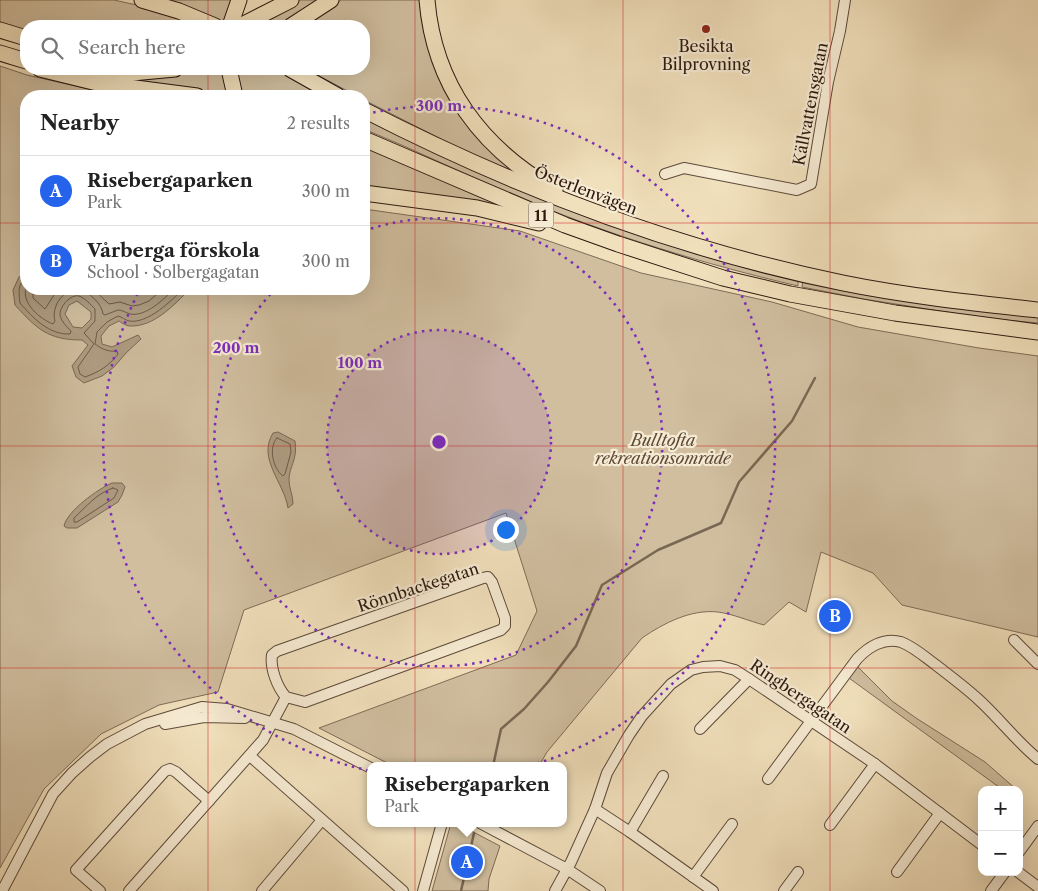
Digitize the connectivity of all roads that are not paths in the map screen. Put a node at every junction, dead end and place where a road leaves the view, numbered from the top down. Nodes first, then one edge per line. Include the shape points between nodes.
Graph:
1 (142, 0) edge
2 (239, 0) edge
3 (291, 0) edge
4 (331, 0) edge
5 (427, 0) edge
6 (845, 0) edge
7 (200, 20) edge
8 (232, 20) edge
9 (254, 20) edge
10 (300, 20) edge
11 (0, 30) edge
12 (20, 36) edge
13 (3, 54) edge
14 (20, 60) edge
15 (64, 75) edge
16 (230, 75) edge
17 (300, 75) edge
18 (151, 90) edge
19 (234, 90) edge
20 (327, 90) edge
21 (370, 113) edge
22 (370, 142) edge
23 (665, 174) dead end
24 (370, 194) edge
25 (607, 218) junction
26 (723, 278) junction
27 (1038, 310) edge
28 (1038, 332) edge
29 (1014, 640) dead end
30 (1038, 664) edge
31 (749, 679) junction
32 (286, 697) junction
33 (812, 720) junction
34 (273, 722) junction
35 (700, 729) dead end
36 (250, 756) junction
37 (1038, 759) edge
38 (875, 764) junction
39 (367, 766) edge
40 (663, 776) dead end
41 (768, 779) dead end
42 (209, 801) junction
43 (595, 809) junction
44 (940, 813) junction
45 (322, 820) junction
46 (732, 824) dead end
47 (830, 825) dead end
48 (1038, 826) edge
49 (441, 827) edge
50 (488, 827) edge
51 (630, 832) junction
52 (978, 842) edge
53 (1023, 847) edge
54 (567, 869) junction
55 (798, 872) dead end
56 (897, 872) dead end
57 (1002, 876) edge
58 (1023, 876) edge
59 (693, 877) junction
60 (1038, 887) edge
61 (596, 890) edge
62 (2, 891) edge
63 (100, 891) edge
64 (129, 891) edge
65 (262, 891) edge
66 (403, 891) edge
67 (423, 891) edge
68 (555, 891) edge
69 (713, 891) edge
70 (784, 891) edge
71 (991, 891) edge

1 - 7 highway
2 - 8 highway
3 - 9 highway
4 - 10 highway
5 - 25 highway via 432,36 442,66 468,116 506,156 552,189
6 - 23 street, Källvattensgatan via 810,184 797,190 684,168
11 - 12 highway
13 - 14 highway
15 - 18 highway
16 - 19 highway
17 - 20 highway
21 - 25 highway, Österlenvägen / 11 via 497,174
22 - 26 highway, 11 via 564,225
24 - 26 highway via 503,213
25 - 27 highway, Österlenvägen / 11 via 673,240 844,283
26 - 28 highway, 11 via 895,314
29 - 30 street
31 - 33 street, Ringbergagatan
31 - 35 street
31 - 43 street, Ringbergagatan via 736,670 704,667 691,670 671,684 628,735 607,773
32 - 32 street, Rönnbackegatan via 305,702 501,630 506,626 505,618 492,582 488,577 483,578 277,652 272,655 271,663
32 - 34 street
33 - 37 street via 865,650 882,642 900,642 914,648 979,699
33 - 38 street, Ringbergagatan
33 - 41 street
34 - 36 street
34 - 39 street via 294,729
34 - 62 street via 260,718 204,717 125,735 107,744 72,773 53,794
36 - 42 street
36 - 45 street
38 - 44 street, Ringbergagatan
38 - 47 street
40 - 51 street
42 - 63 street via 176,772 165,771 76,870
42 - 64 street
43 - 51 street
43 - 54 street, Ringbergagatan
44 - 52 street, Ringbergagatan
44 - 56 street
45 - 65 street
45 - 66 street
46 - 59 street
48 - 53 street
49 - 67 street
50 - 54 street
51 - 59 street
54 - 61 street
54 - 68 street, Ringbergagatan
55 - 70 street
57 - 71 street
58 - 60 street
59 - 69 street

